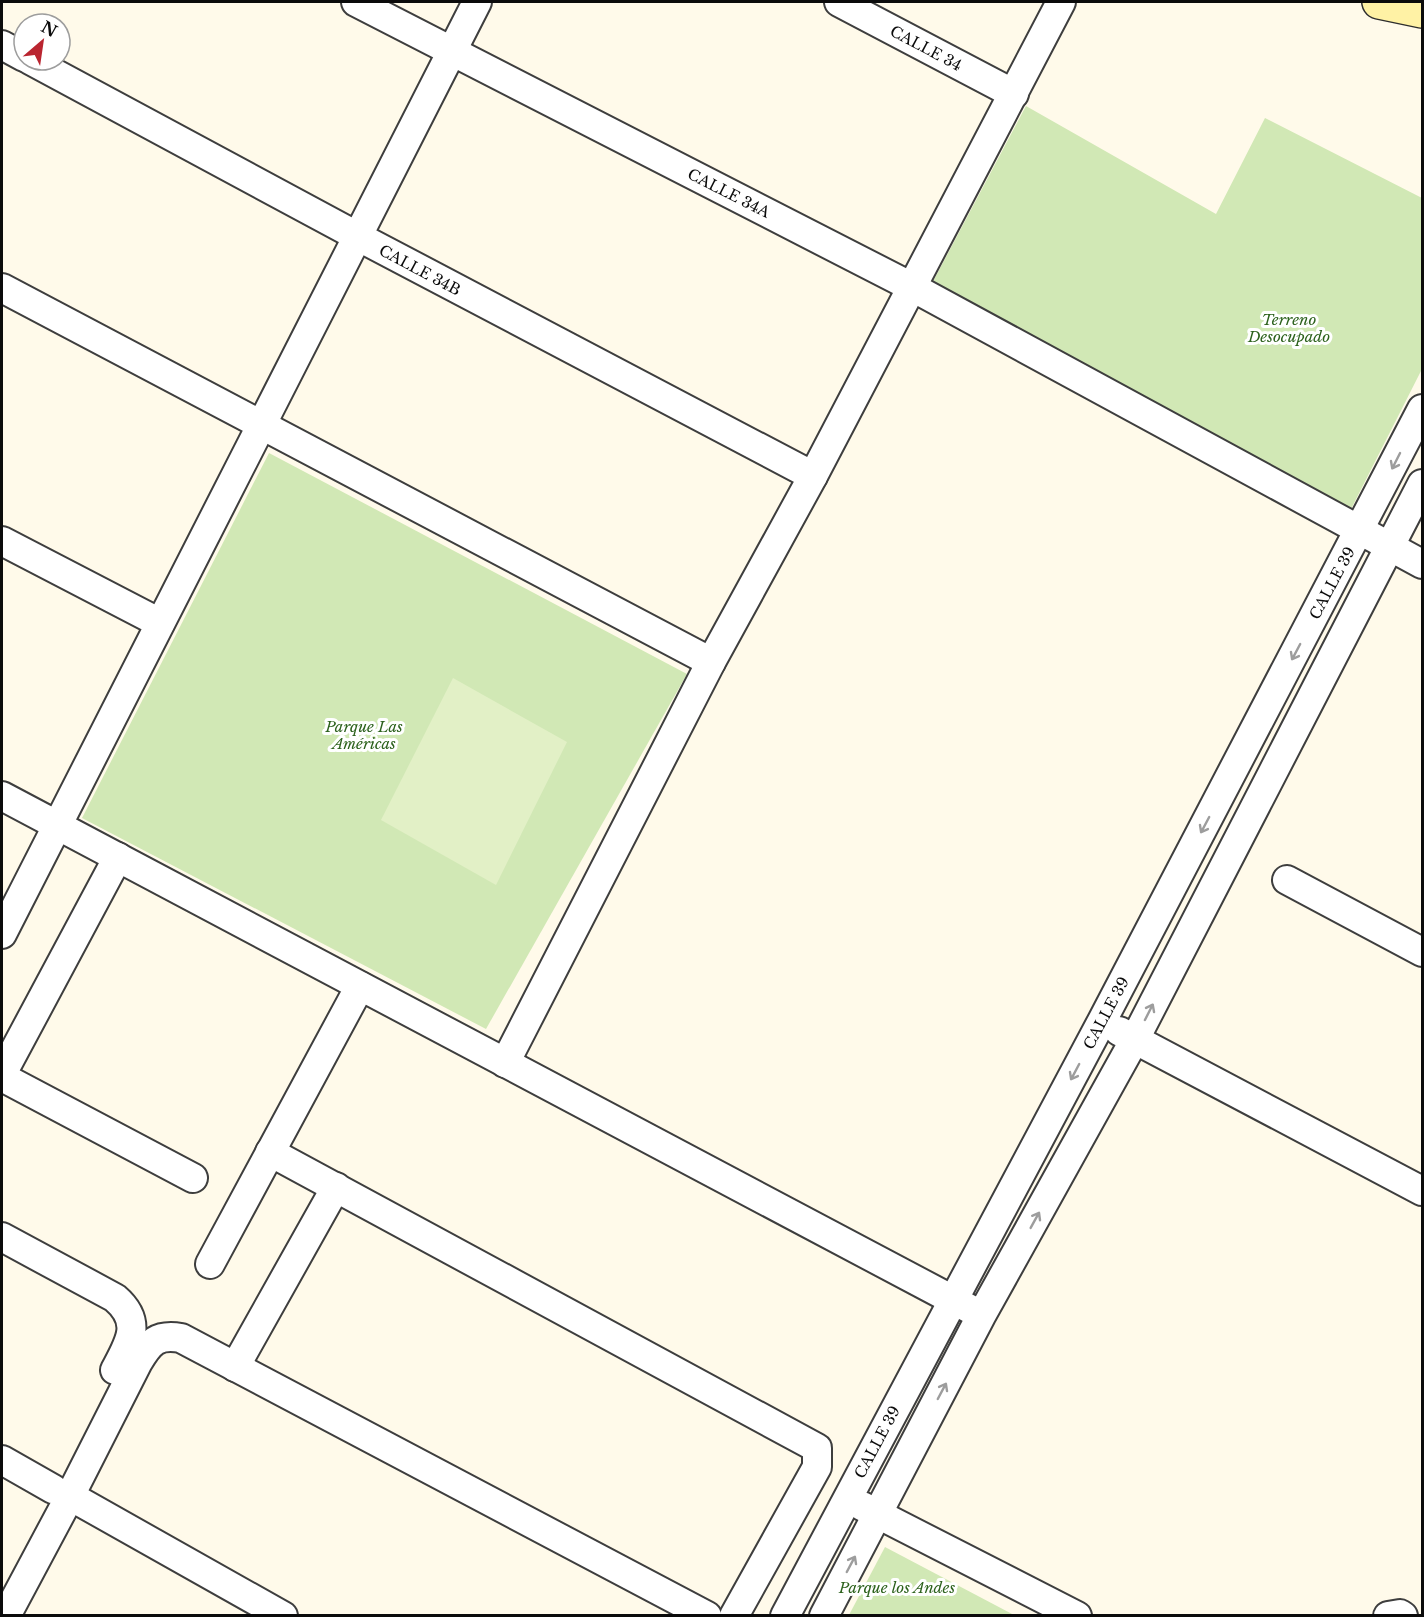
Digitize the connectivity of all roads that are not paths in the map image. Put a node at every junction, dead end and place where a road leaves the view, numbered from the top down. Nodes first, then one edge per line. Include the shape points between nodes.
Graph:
1 (356, 2) edge
2 (477, 2) edge
3 (839, 2) edge
4 (1061, 2) edge
5 (1379, 2) edge
6 (1422, 11) edge
7 (452, 51) junction
8 (52, 72) edge
9 (1014, 94) junction
10 (357, 237) junction
11 (912, 287) junction
12 (2, 288) edge
13 (1422, 409) edge
14 (261, 424) junction
15 (813, 476) junction
16 (1422, 484) edge
17 (1360, 530) junction
18 (2, 541) edge
19 (1389, 546) junction
20 (1422, 564) edge
21 (160, 623) junction
22 (711, 662) junction
23 (2, 796) edge
24 (57, 825) junction
25 (118, 857) junction
26 (1287, 880) dead end
27 (2, 934) edge
28 (1422, 952) edge
29 (360, 986) junction
30 (1102, 1021) junction
31 (1135, 1039) junction
32 (506, 1063) junction
33 (2, 1076) edge
34 (270, 1152) junction
35 (193, 1178) dead end
36 (336, 1187) junction
37 (1422, 1191) edge
38 (2, 1237) edge
39 (210, 1264) dead end
40 (954, 1301) junction
41 (981, 1316) junction
42 (235, 1367) junction
43 (2, 1460) edge
44 (62, 1493) junction
45 (847, 1499) junction
46 (878, 1514) junction
47 (2, 1590) edge
48 (6, 1616) edge
49 (283, 1616) edge
50 (706, 1616) edge
51 (734, 1616) edge
52 (785, 1616) edge
53 (824, 1616) edge
54 (1077, 1616) edge
55 (1388, 1616) edge
56 (1403, 1616) edge

1 - 7 street, CALLE 34A
2 - 7 street
3 - 9 street, CALLE 34
4 - 9 street
5 - 6 street
7 - 10 street
7 - 11 street, CALLE 34A
8 - 10 street, CALLE 34B
9 - 11 street
10 - 14 street
10 - 15 street, CALLE 34B
11 - 15 street
11 - 17 street, CALLE 34A
12 - 14 street
13 -> 17 street, CALLE 39
14 - 21 street
14 - 22 street
15 - 22 street
16 - 19 street
17 - 19 street, CALLE 34A
17 -> 30 street, CALLE 39
18 - 21 street
19 - 20 street, CALLE 34A
31 -> 19 street
21 - 24 street
22 - 32 street
23 - 24 street
24 - 25 street
24 - 27 street
25 - 29 street
25 - 33 street
26 - 28 street
29 - 32 street
29 - 34 street
30 - 31 street
30 -> 40 street, CALLE 39
31 - 37 street
41 -> 31 street
32 - 40 street
33 - 35 street
34 - 36 street
34 - 39 street
36 - 42 street
36 - 51 street via 817,1448 817,1467
38 - 44 street via 115,1298 126,1307 132,1322 128,1345
40 - 41 street
40 - 45 street, CALLE 39
46 -> 41 street
42 - 44 street via 181,1338 157,1339 147,1347
42 - 50 street
43 - 44 street
44 - 47 street
44 - 48 street
44 - 49 street
45 - 46 street
45 - 52 street, CALLE 39
53 -> 46 street
46 - 54 street
55 - 56 street

